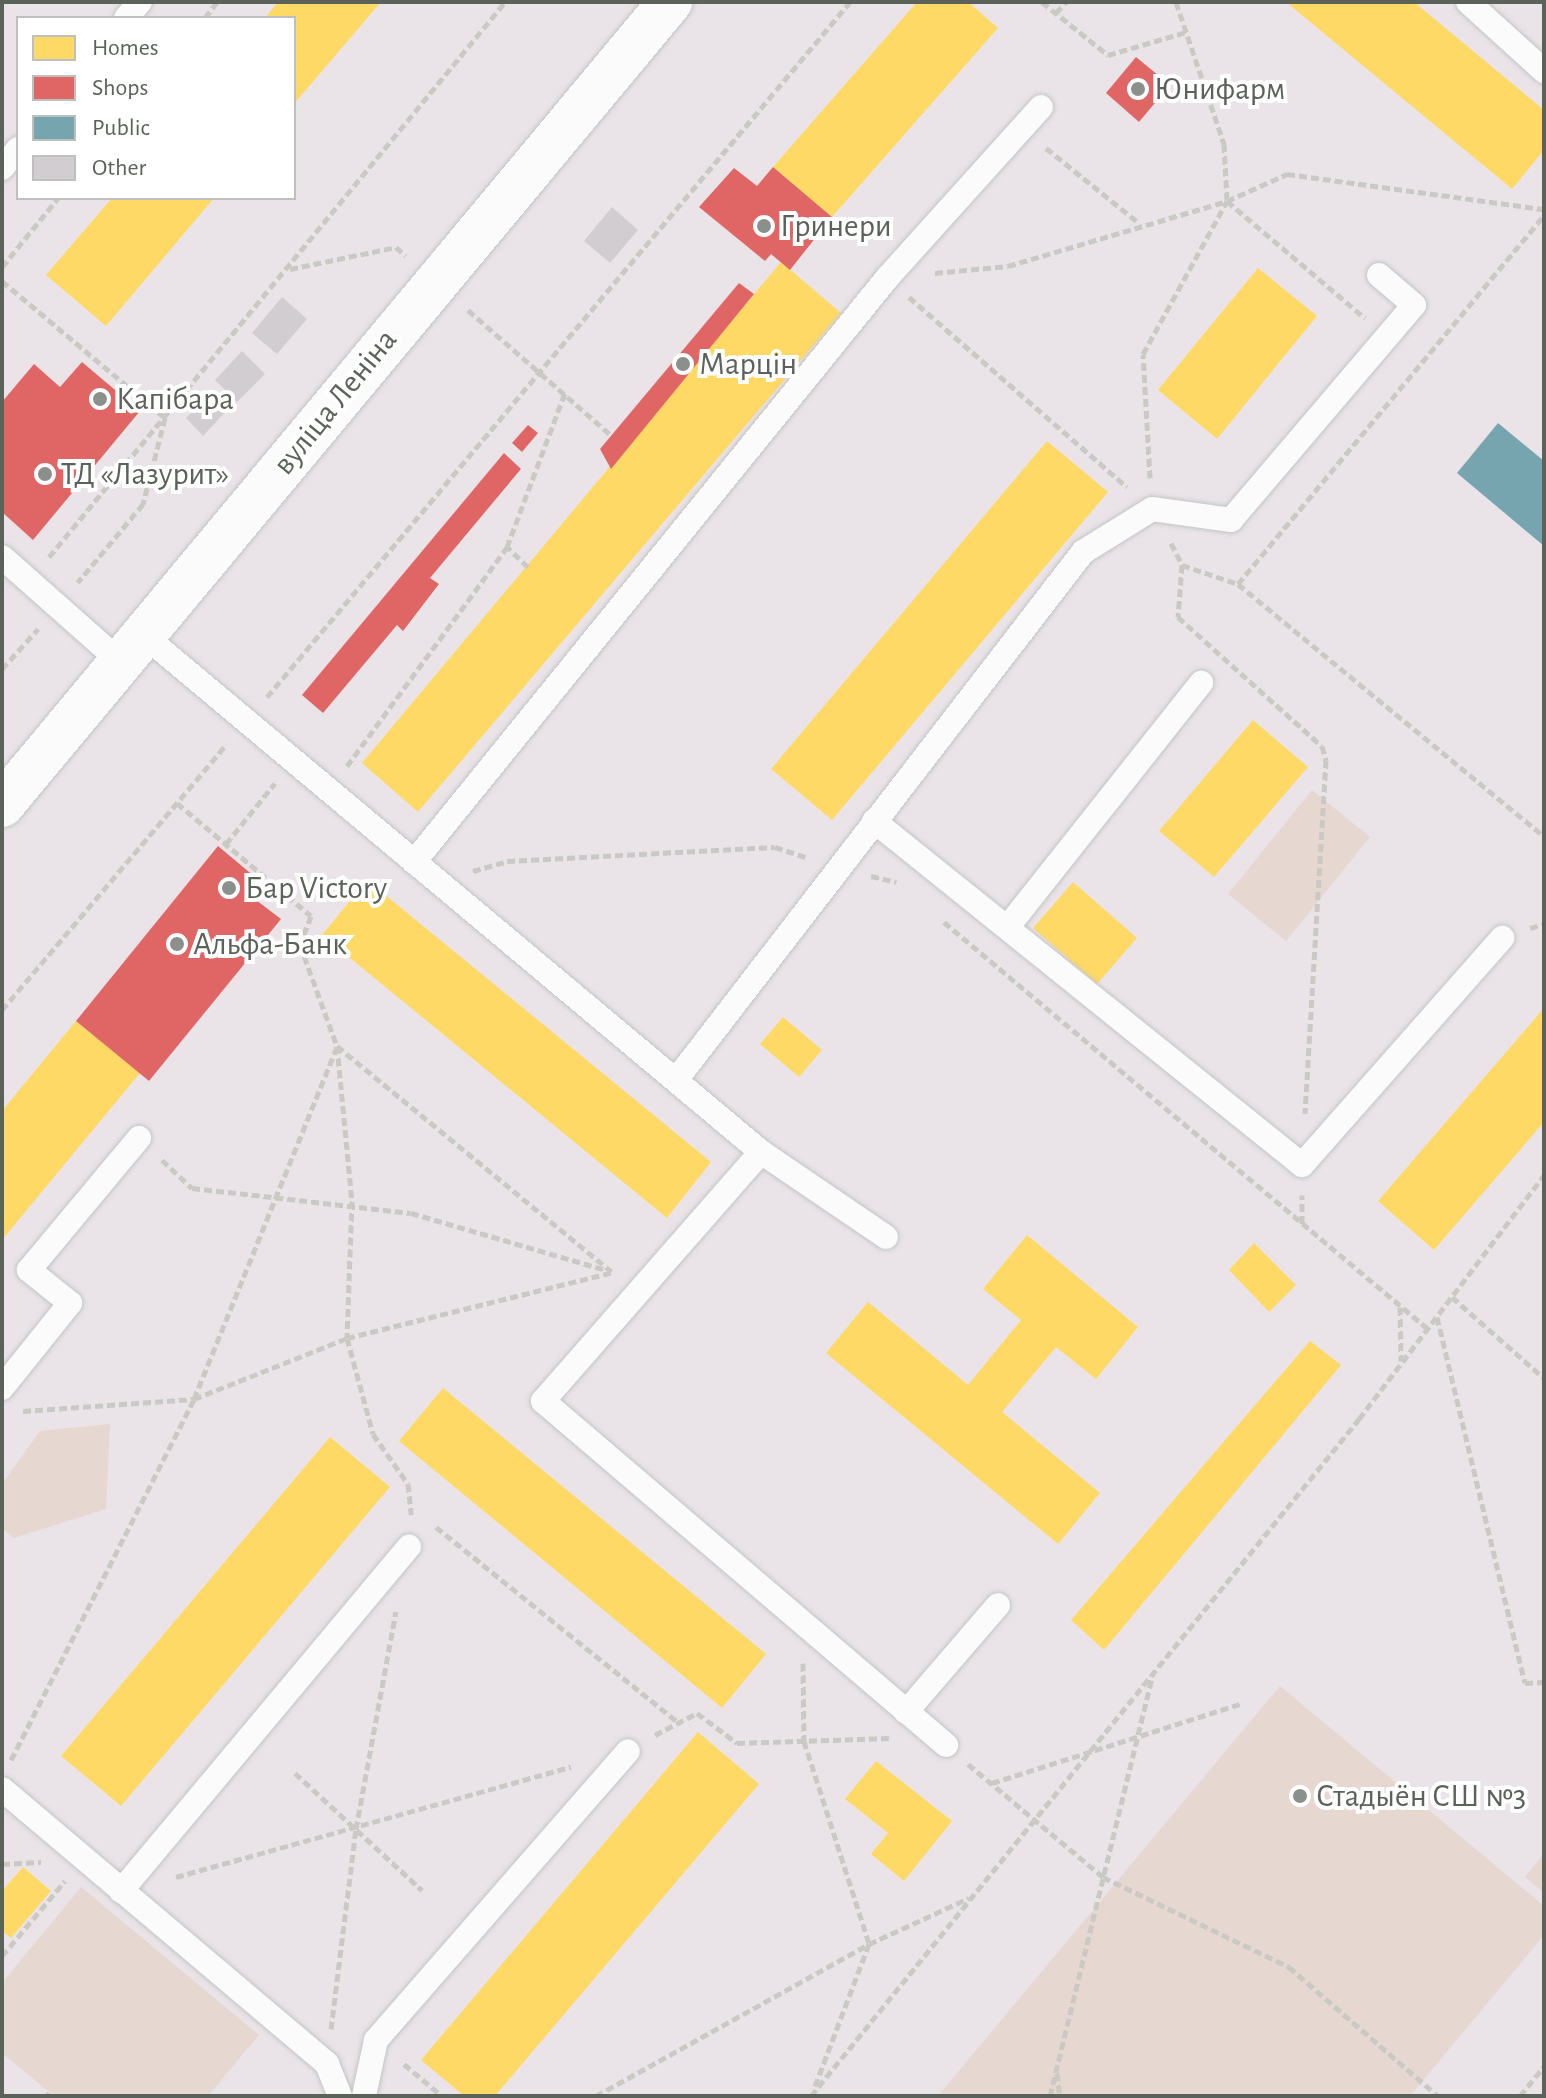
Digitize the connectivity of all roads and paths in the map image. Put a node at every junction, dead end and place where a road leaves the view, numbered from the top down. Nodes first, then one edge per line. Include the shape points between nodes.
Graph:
1 (505, 2) edge
2 (670, 2) edge
3 (850, 2) edge
4 (1042, 2) edge
5 (1066, 2) edge
6 (1176, 2) edge
7 (1468, 2) edge
8 (1056, 13) junction
9 (1186, 32) junction
10 (1544, 71) edge
11 (1041, 107) dead end
12 (1023, 130) junction
13 (16, 151) edge
14 (2, 168) edge
15 (56, 200) edge
16 (1227, 201) junction
17 (1544, 209) edge
18 (1544, 216) edge
19 (1139, 223) junction
20 (2, 267) edge
21 (1379, 275) dead end
22 (887, 278) junction
23 (2, 281) edge
24 (1387, 337) junction
25 (541, 371) junction
26 (565, 393) junction
27 (165, 418) junction
28 (611, 435) dead end
29 (143, 504) dead end
30 (1152, 509) junction
31 (507, 547) junction
32 (2, 557) edge
33 (1182, 565) junction
34 (528, 567) dead end
35 (29, 580) junction
36 (1238, 584) junction
37 (134, 650) junction
38 (1201, 683) dead end
39 (246, 721) junction
40 (293, 760) junction
41 (329, 790) junction
42 (177, 803) junction
43 (2, 805) edge
44 (874, 821) junction
45 (1544, 836) edge
46 (226, 844) junction
47 (414, 862) junction
48 (838, 868) junction
49 (438, 881) junction
50 (907, 891) dead end
51 (931, 911) dead end
52 (1010, 924) junction
53 (1502, 938) dead end
54 (2, 1010) edge
55 (337, 1046) junction
56 (676, 1080) junction
57 (139, 1138) joint
58 (761, 1152) junction
59 (1302, 1165) junction
60 (1544, 1175) edge
61 (280, 1195) junction
62 (352, 1201) junction
63 (1302, 1224) junction
64 (886, 1237) dead end
65 (611, 1271) junction
66 (653, 1275) junction
67 (1452, 1297) junction
68 (1400, 1306) junction
69 (1436, 1316) junction
70 (1427, 1328) junction
71 (347, 1338) junction
72 (1401, 1363) junction
73 (1544, 1378) edge
74 (2, 1388) edge
75 (194, 1399) junction
76 (17, 1412) dead end
77 (412, 1507) dead end
78 (409, 1546) dead end
79 (998, 1605) dead end
80 (802, 1622) junction
81 (1154, 1671) junction
82 (1544, 1682) edge
83 (1243, 1703) dead end
84 (906, 1712) junction
85 (678, 1722) dead end
86 (1137, 1738) junction
87 (946, 1745) dead end
88 (628, 1751) dead end
89 (1081, 1758) junction
90 (9, 1764) dead end
91 (295, 1773) dead end
92 (992, 1783) dead end
93 (2, 1789) edge
94 (1031, 1817) junction
95 (356, 1829) junction
96 (83, 1859) junction
97 (1103, 1877) junction
98 (422, 1890) dead end
99 (121, 1891) junction
100 (970, 1898) junction
101 (869, 1944) junction
102 (2, 1956) edge
103 (376, 2040) junction
104 (327, 2064) junction
105 (1544, 2066) edge
106 (1056, 2070) junction
107 (340, 2096) edge
108 (364, 2096) edge
109 (442, 2096) edge
110 (596, 2096) edge
111 (811, 2096) edge
112 (1050, 2096) edge
113 (1060, 2096) edge
114 (1438, 2096) edge
115 (1520, 2096) edge

1 - 27 path
2 - 37 main road, вуліца Леніна via 433,280
3 - 25 path
4 - 8 path
5 - 8 path
6 - 9 path
7 - 10 lane
8 - 9 path via 1108,55
9 - 16 path via 1224,144
11 - 12 lane
12 - 19 path
12 - 22 lane
13 - 14 lane
15 - 20 path
16 - 17 path via 1287,174
16 - 19 path
16 - 24 path
16 - 30 path via 1143,354
18 - 36 path
19 - 22 path via 1008,266
21 - 24 lane via 1414,305
22 - 30 path
22 - 47 lane
23 - 27 path
24 - 30 lane via 1231,520
25 - 26 path
25 - 39 path
26 - 28 path
26 - 31 path
27 - 29 path
27 - 35 path
30 - 33 path
30 - 44 lane via 1083,552
31 - 34 path
31 - 41 path
32 - 35 lane
33 - 36 path
33 - 59 path via 1178,617 1322,746 1326,760
35 - 37 lane
36 - 45 path
37 - 39 lane
37 - 43 main road, вуліца Леніна
38 - 52 lane
39 - 40 lane
39 - 42 path
40 - 41 lane
40 - 46 path
41 - 47 lane
42 - 46 path
42 - 54 path
44 - 48 lane
44 - 52 lane
46 - 55 path via 311,916 300,945
47 - 49 lane
48 - 49 path via 775,847 507,861
48 - 50 path via 895,881
48 - 56 lane
49 - 56 lane
51 - 63 path
52 - 59 lane
53 - 59 lane
55 - 61 path
55 - 62 path
55 - 65 path
56 - 58 lane
57 - 61 path via 192,1188
57 - 74 lane via 29,1270 70,1303
58 - 64 lane
58 - 66 lane
59 - 63 path
60 - 67 path
61 - 62 path
61 - 75 path
62 - 65 path
62 - 71 path
63 - 68 path
65 - 66 path
65 - 71 path
66 - 80 lane via 543,1401
67 - 69 path
67 - 73 path
68 - 70 path
68 - 72 path
69 - 70 path
69 - 82 path via 1525,1683
70 - 72 path
71 - 75 path
72 - 81 path
75 - 76 path
75 - 90 path
77 - 85 path
78 - 99 lane
79 - 84 lane
80 - 84 lane
80 - 101 path via 804,1741
81 - 86 path
81 - 89 path
83 - 86 path
84 - 87 lane
86 - 89 path
86 - 97 path
88 - 103 lane
89 - 92 path
89 - 94 path
91 - 95 path
93 - 96 lane
94 - 97 path
94 - 100 path
95 - 98 path
95 - 104 path
96 - 99 lane
96 - 102 path
97 - 106 path
97 - 114 path via 1289,1967
99 - 104 lane
100 - 101 path
100 - 111 path
101 - 110 path
101 - 111 path
103 - 108 lane
103 - 109 path
104 - 107 lane
105 - 115 path
106 - 112 path
106 - 113 path

